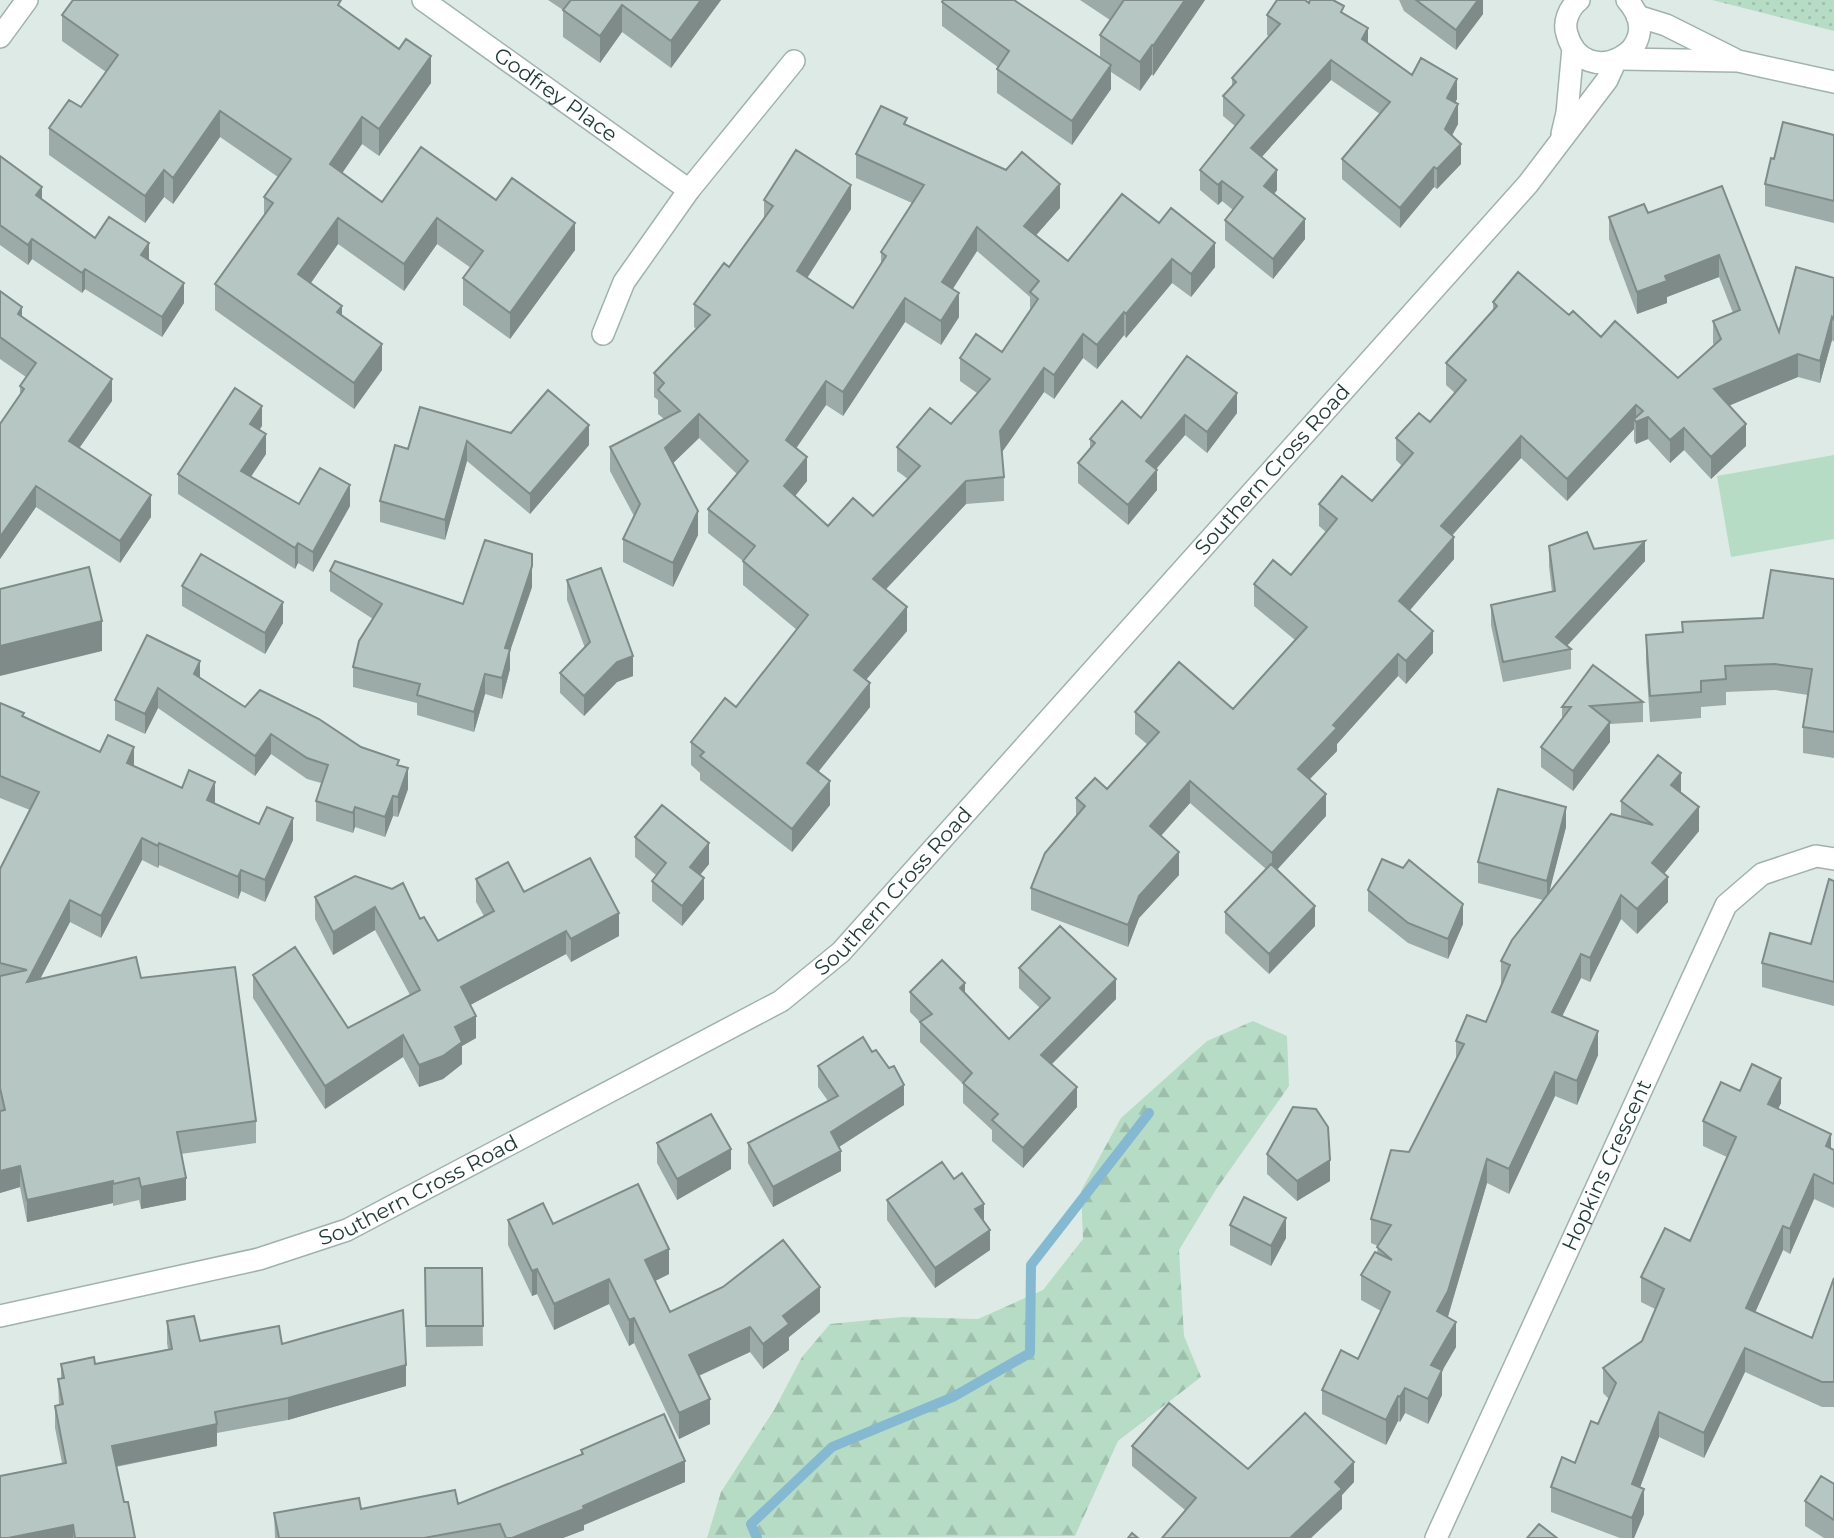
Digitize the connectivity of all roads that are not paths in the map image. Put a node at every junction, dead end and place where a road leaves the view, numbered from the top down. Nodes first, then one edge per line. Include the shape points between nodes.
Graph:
1 (27, 0) edge
2 (423, 0) edge
3 (1576, 1) edge
4 (1632, 8) edge
5 (0, 37) edge
6 (1573, 48) junction
7 (1619, 60) junction
8 (794, 61) dead end
9 (1738, 61) junction
10 (1834, 82) edge
11 (1560, 139) junction
12 (689, 190) junction
13 (603, 334) dead end
14 (1834, 859) edge
15 (0, 1316) edge
16 (1436, 1538) edge

1 - 5 street
2 - 12 street, Godfrey Place
3 - 6 street, Southern Cross Road via 1567,17 1566,32
4 - 7 street, Southern Cross Road via 1640,22 1639,36
4 - 9 street
6 - 7 street via 1593,62
6 - 11 street, Southern Cross Road
7 - 9 street
7 - 11 street, Southern Cross Road
8 - 12 street
9 - 10 street
11 - 15 street, Southern Cross Road via 1528,184 841,952 781,1001 347,1230 259,1259
12 - 13 street via 624,282
14 - 16 street, Hopkins Crescent via 1816,856 1762,874 1726,905

